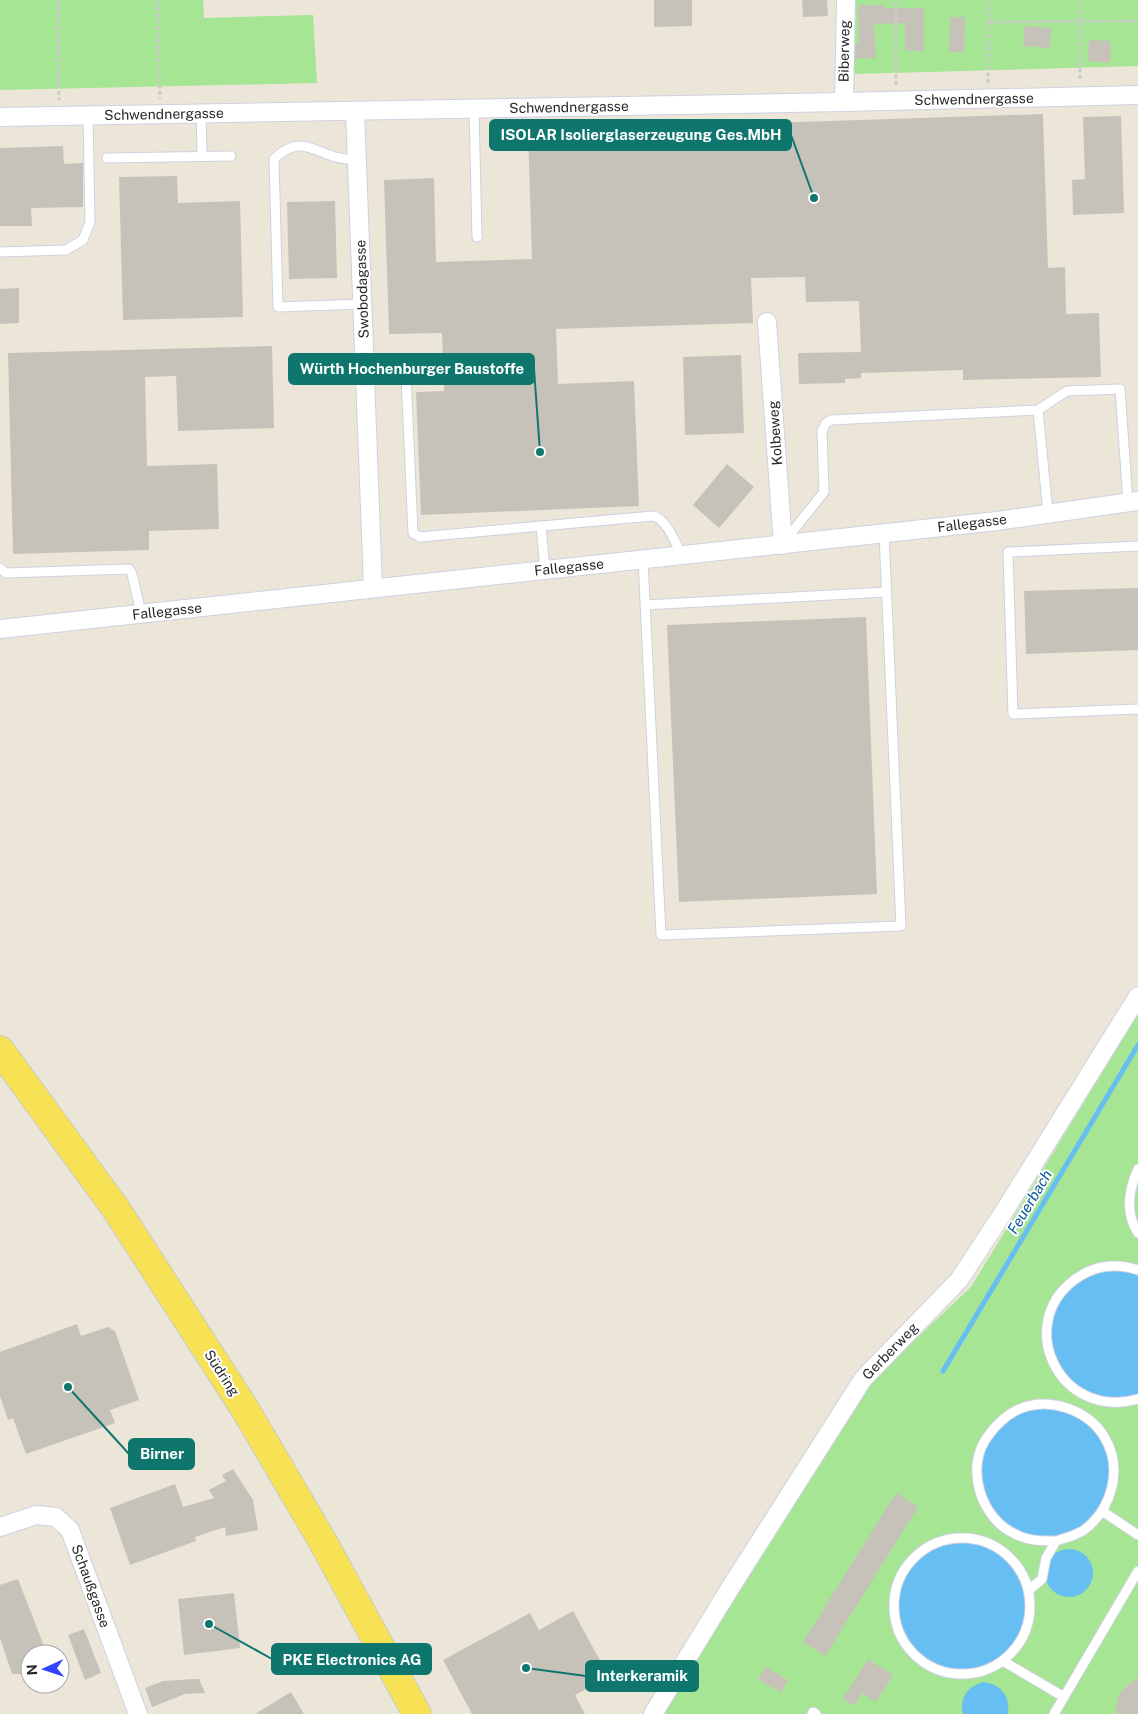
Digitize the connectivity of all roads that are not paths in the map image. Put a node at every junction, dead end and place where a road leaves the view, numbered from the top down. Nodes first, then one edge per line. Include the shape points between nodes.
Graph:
1 (846, 0) edge
2 (1138, 95) edge
3 (844, 102) junction
4 (474, 109) junction
5 (355, 111) junction
6 (201, 114) junction
7 (88, 115) junction
8 (0, 117) edge
9 (202, 156) junction
10 (231, 156) dead end
11 (107, 158) dead end
12 (357, 158) junction
13 (477, 237) dead end
14 (0, 252) edge
15 (362, 304) junction
16 (767, 322) dead end
17 (365, 372) junction
18 (1038, 410) junction
19 (1133, 501) edge
20 (1048, 513) junction
21 (542, 526) junction
22 (884, 533) junction
23 (783, 545) junction
24 (1138, 546) edge
25 (682, 555) junction
26 (643, 559) junction
27 (0, 568) edge
28 (545, 570) junction
29 (373, 588) junction
30 (886, 592) junction
31 (645, 605) junction
32 (142, 613) junction
33 (0, 629) edge
34 (1138, 709) edge
35 (1138, 996) edge
36 (0, 1050) edge
37 (1138, 1169) edge
38 (1138, 1233) edge
39 (1138, 1270) edge
40 (1086, 1397) junction
41 (1138, 1399) edge
42 (1078, 1412) junction
43 (1102, 1511) junction
44 (0, 1527) edge
45 (1138, 1534) edge
46 (1056, 1541) junction
47 (1138, 1571) edge
48 (1029, 1590) junction
49 (1003, 1661) junction
50 (1064, 1697) junction
51 (138, 1714) edge
52 (417, 1714) edge
53 (653, 1714) edge
54 (812, 1714) edge
55 (816, 1714) edge
56 (1054, 1714) edge

1 - 3 street, Biberweg
2 - 3 street, Schwendnergasse
3 - 4 street, Schwendnergasse
4 - 5 street, Schwendnergasse
4 - 13 lane
5 - 6 street, Schwendnergasse
5 - 12 street, Swobodagasse
6 - 7 street, Schwendnergasse
6 - 9 lane
7 - 8 street, Schwendnergasse
7 - 14 lane via 90,222 83,240 66,250
9 - 10 lane
9 - 11 lane
12 - 15 street, Swobodagasse
12 - 15 lane via 344,159 304,146 284,149 274,159 278,307
15 - 17 street, Swobodagasse
16 - 23 street, Kolbeweg
17 - 21 lane via 400,370 406,375 416,536
17 - 29 street, Swobodagasse
18 - 19 lane via 1067,391 1120,389
18 - 20 lane
18 - 23 lane via 831,420 822,431 824,492
19 - 20 street, Fallegasse
20 - 22 street, Fallegasse
21 - 25 lane via 658,517
21 - 28 lane
22 - 23 street, Fallegasse
22 - 30 lane
23 - 25 street, Fallegasse
24 - 34 lane via 1008,552 1013,714
25 - 26 street, Fallegasse
26 - 28 street, Fallegasse
26 - 31 lane
27 - 32 lane via 6,573 129,569
28 - 29 street, Fallegasse
29 - 32 street, Fallegasse
30 - 31 lane
30 - 31 lane via 901,926 661,935
32 - 33 street, Fallegasse
35 - 53 street, Gerberweg via 959,1280 863,1378
36 - 52 main road, Südring via 116,1209 245,1408
37 - 38 lane via 1129,1206
39 - 40 lane via 1108,1266 1088,1271 1057,1297 1049,1316 1046,1336 1050,1357 1059,1375
40 - 41 lane via 1108,1403
40 - 42 lane
42 - 43 lane via 1094,1424 1112,1456 1111,1494
42 - 46 lane via 1058,1405 1036,1404 1016,1410 998,1423 985,1440 978,1461 978,1482 984,1503 996,1521 1014,1534 1034,1541
43 - 45 lane
43 - 46 lane via 1082,1531
44 - 51 street, Schaußgasse via 36,1515 56,1517 70,1530
46 - 48 lane via 1046,1558 1042,1579
47 - 50 lane
48 - 49 lane via 1027,1629 1017,1647
48 - 49 lane via 1020,1569 1006,1553 987,1542 965,1537 944,1540 924,1549 908,1564 897,1583 893,1604 896,1626 906,1646 921,1662 941,1672 962,1675 984,1671
49 - 50 lane
50 - 56 lane
54 - 55 lane

